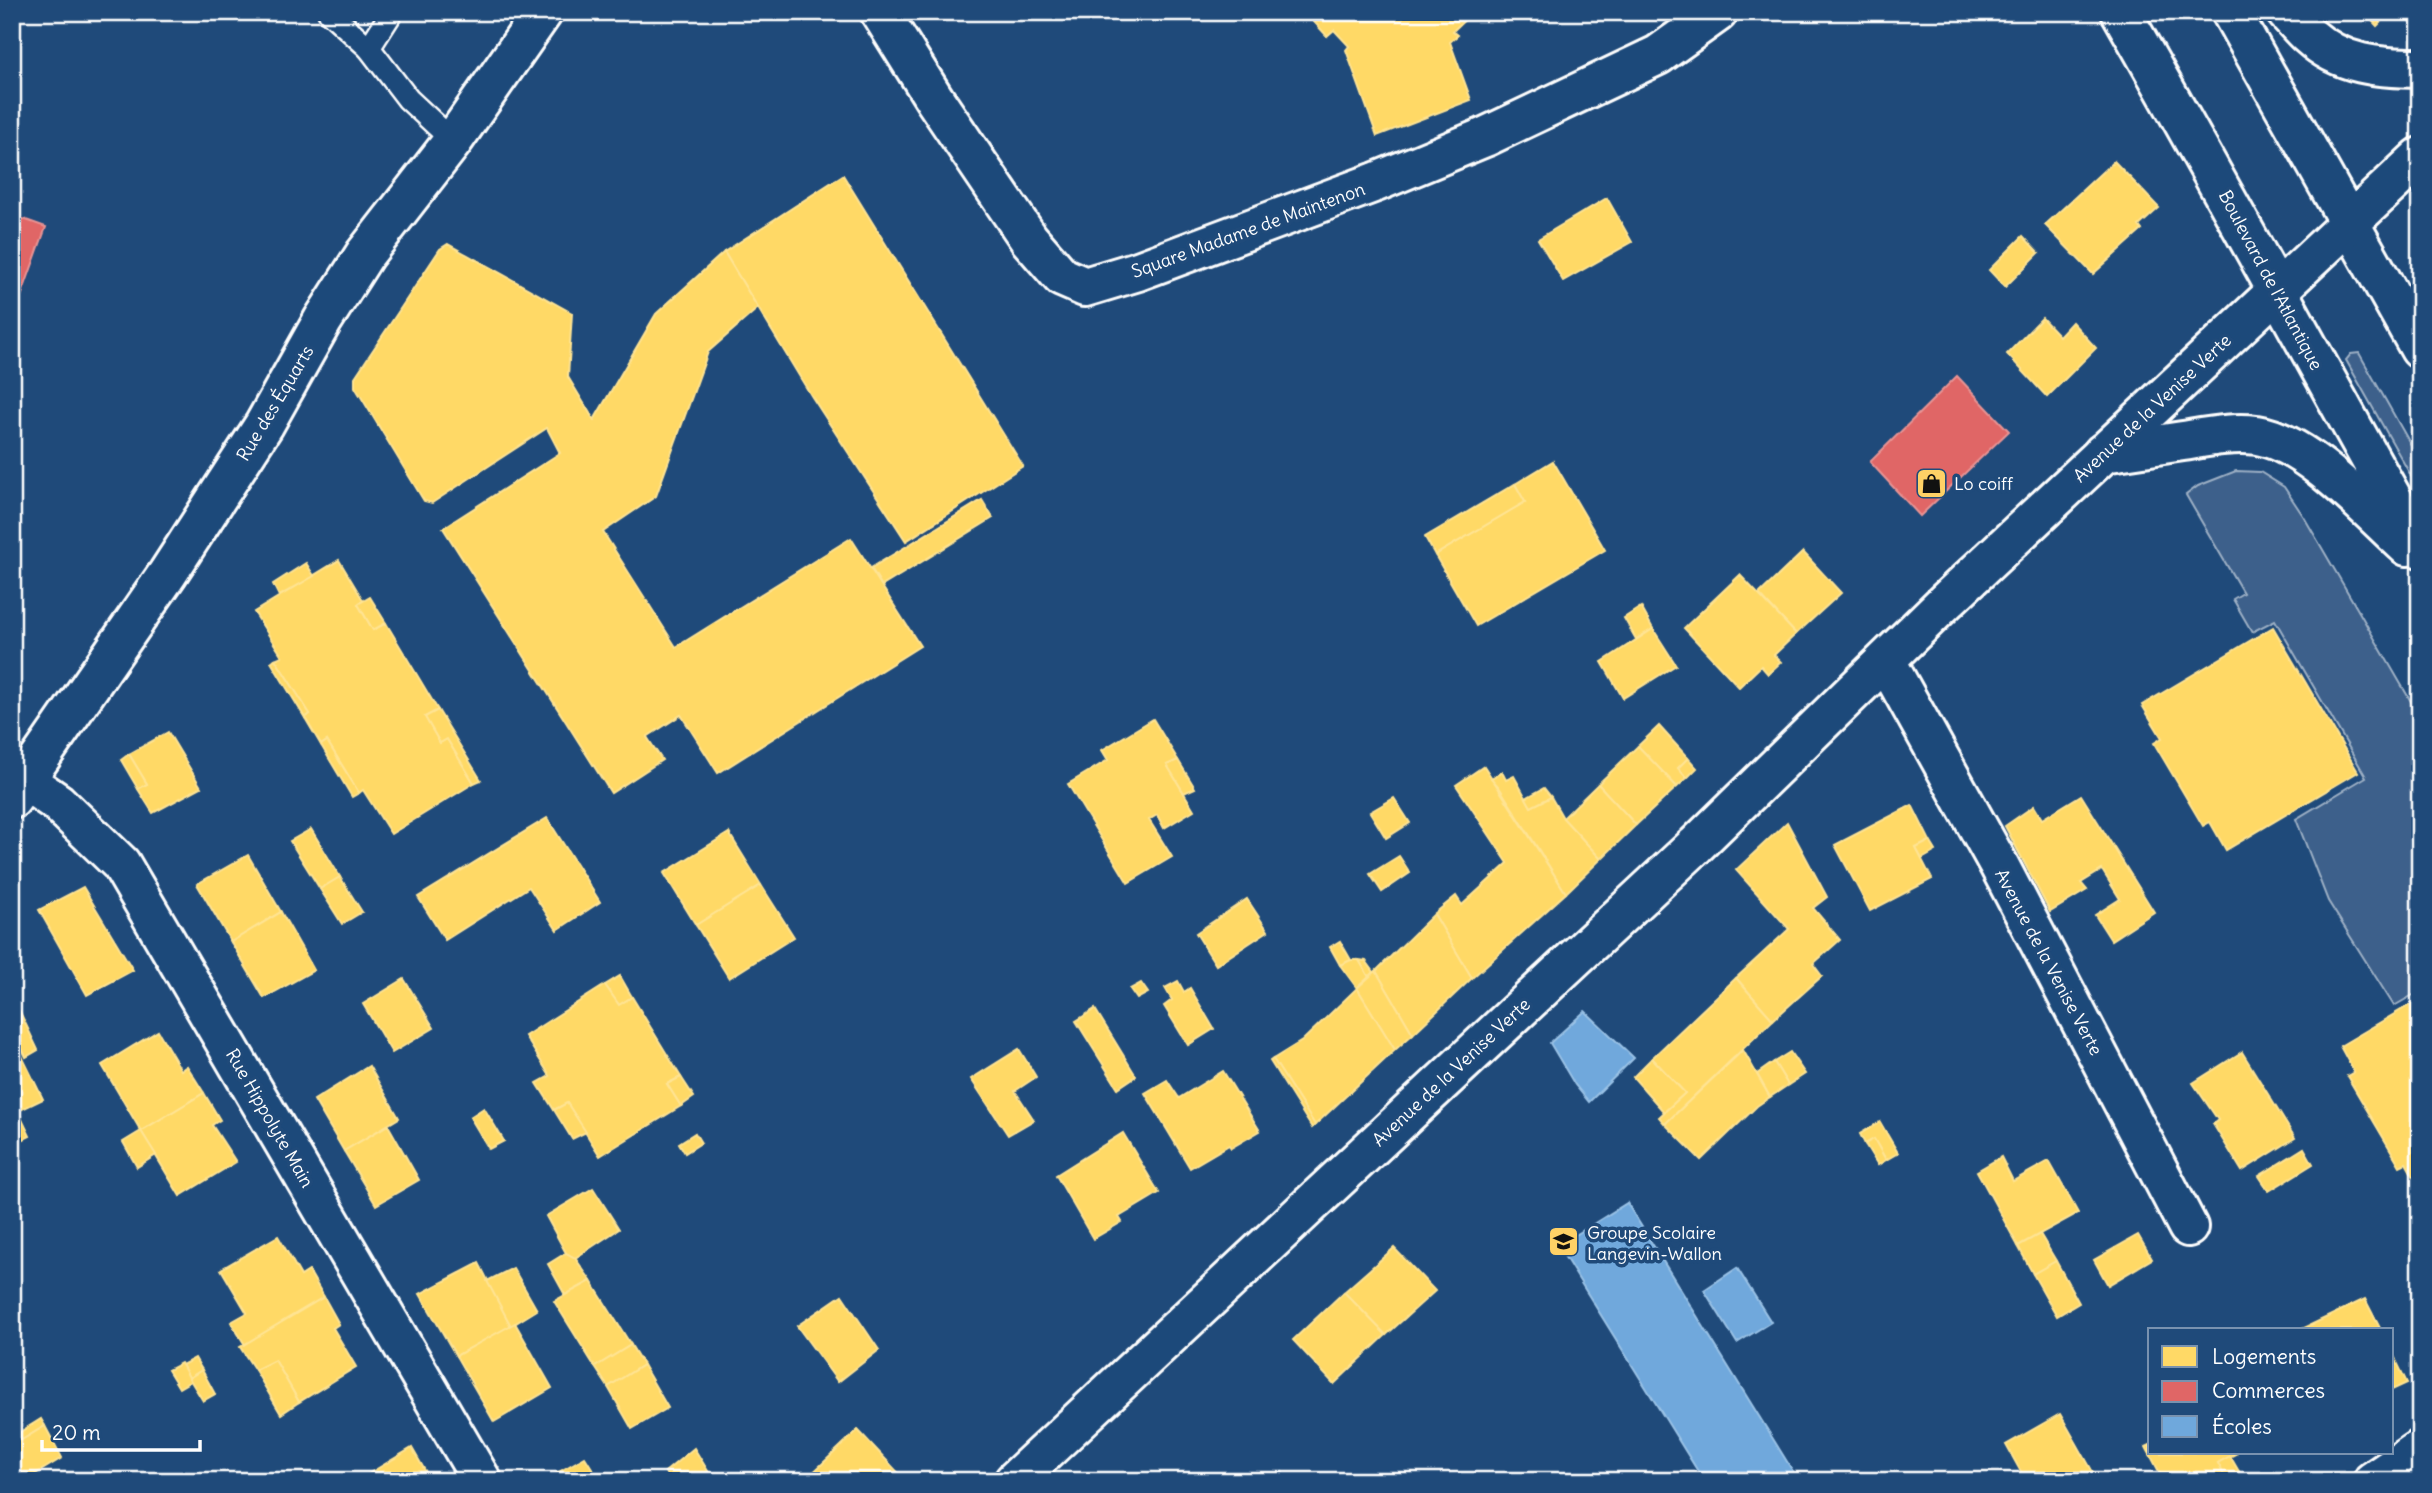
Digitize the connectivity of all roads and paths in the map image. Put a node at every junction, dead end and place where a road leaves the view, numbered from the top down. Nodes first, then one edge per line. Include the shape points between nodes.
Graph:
1 (329, 12) edge
2 (377, 12) edge
3 (392, 12) edge
4 (543, 12) edge
5 (880, 12) edge
6 (1718, 12) edge
7 (2121, 12) edge
8 (2231, 12) edge
9 (2286, 12) edge
10 (369, 48) junction
11 (2420, 68) edge
12 (453, 141) junction
13 (2420, 157) edge
14 (2350, 224) junction
15 (2277, 291) junction
16 (2420, 349) edge
17 (2103, 453) junction
18 (2420, 548) edge
19 (2420, 558) edge
20 (1886, 661) junction
21 (19, 790) edge
22 (2188, 1227) dead end
23 (2420, 1449) edge
24 (482, 1481) edge
25 (1014, 1481) edge
26 (2373, 1481) edge

1 - 10 lane
2 - 10 lane
3 - 10 lane
4 - 12 street, Rue des Équarts
5 - 6 street, Square Madame de Maintenon via 1029,239 1062,277 1086,287 1377,182 1485,137 1658,55
7 - 15 street, Boulevard de l'Atlantique
8 - 14 street
9 - 11 street via 2310,37 2342,59
10 - 12 lane via 408,99
12 - 21 street, Rue des Équarts via 365,254 169,573
13 - 14 street, Avenue de la Venise Verte
14 - 15 street, Avenue de la Venise Verte
14 - 16 street
15 - 17 street, Avenue de la Venise Verte
15 - 18 street, Boulevard de l'Atlantique
17 - 19 street via 2228,434 2277,441 2319,466
17 - 20 street, Avenue de la Venise Verte
20 - 22 street, Avenue de la Venise Verte
20 - 25 street, Avenue de la Venise Verte via 1696,845
21 - 24 street, Rue Hippolyte Main via 58,803 121,864
23 - 26 street

